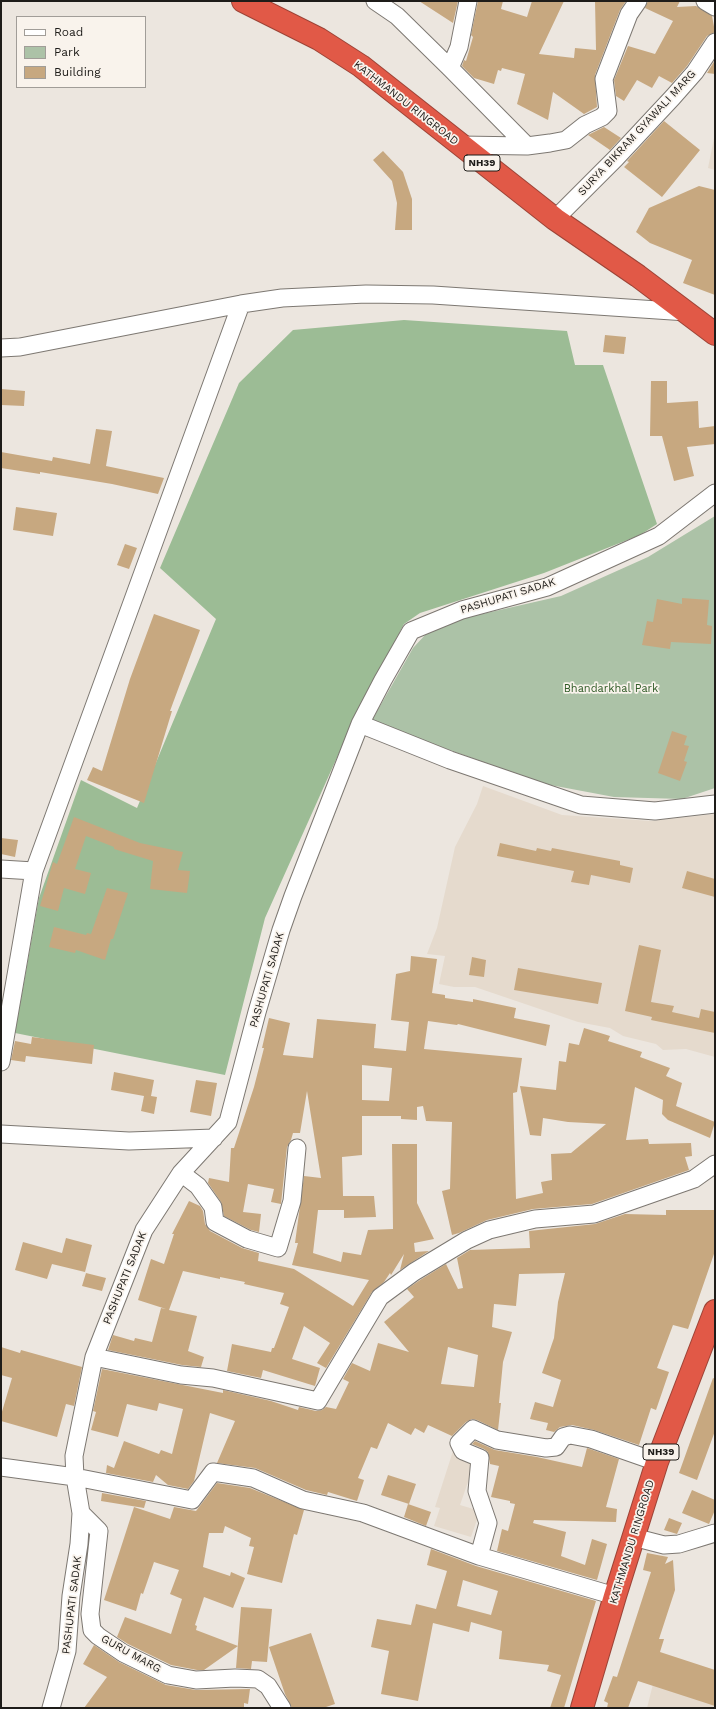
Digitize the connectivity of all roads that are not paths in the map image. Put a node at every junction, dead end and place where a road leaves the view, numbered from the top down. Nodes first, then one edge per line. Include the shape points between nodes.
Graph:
1 (243, 1) edge
2 (375, 1) edge
3 (468, 1) edge
4 (638, 1) edge
5 (705, 1) edge
6 (715, 7) edge
7 (715, 42) edge
8 (450, 68) junction
9 (460, 145) junction
10 (527, 146) junction
11 (554, 219) junction
12 (241, 304) junction
13 (687, 312) junction
14 (715, 334) edge
15 (1, 348) edge
16 (715, 493) edge
17 (360, 724) junction
18 (715, 804) edge
19 (1, 869) edge
20 (34, 871) junction
21 (1, 1062) edge
22 (1, 1134) edge
23 (214, 1138) junction
24 (297, 1148) dead end
25 (715, 1164) edge
26 (181, 1173) junction
27 (715, 1311) edge
28 (94, 1357) junction
29 (657, 1462) junction
30 (1, 1467) edge
31 (75, 1477) junction
32 (81, 1513) junction
33 (715, 1533) edge
34 (634, 1537) junction
35 (479, 1556) junction
36 (615, 1596) junction
37 (61, 1676) junction
38 (51, 1708) edge
39 (65, 1708) edge
40 (282, 1708) edge
41 (582, 1708) edge

1 - 9 highway, KATHMANDU RINGROAD / NH39 via 319,39 361,66
2 - 8 street via 397,16
3 - 8 street via 459,47
4 - 10 street via 629,14 604,79 608,111 566,140
5 - 6 street
7 - 11 street, SURYA BIKRAM GYAWALI MARG via 695,72 673,97
8 - 10 street
9 - 10 street
9 - 11 highway, KATHMANDU RINGROAD / NH39
11 - 13 highway, KATHMANDU RINGROAD / NH39
12 - 13 street via 282,298 366,294 432,295
12 - 15 street via 20,347
12 - 20 street
13 - 14 highway, KATHMANDU RINGROAD / NH39
16 - 17 street, PASHUPATI SADAK via 659,536 546,586 462,610 411,631
17 - 18 street via 450,760 581,805 655,812
17 - 23 street, PASHUPATI SADAK via 281,930 228,1122
19 - 20 street
20 - 21 street
22 - 23 street via 129,1141
23 - 26 street, PASHUPATI SADAK
24 - 26 street via 292,1200 278,1248 247,1239 215,1222 213,1207 198,1186
25 - 28 street via 694,1179 594,1214 535,1219 489,1230 467,1240 414,1272 380,1297 318,1402 213,1378 181,1375
26 - 28 street, PASHUPATI SADAK via 144,1230
27 - 29 highway, KATHMANDU RINGROAD / NH39
28 - 31 street, PASHUPATI SADAK via 74,1456
29 - 34 highway, KATHMANDU RINGROAD / NH39
29 - 35 street via 591,1439 570,1435 563,1437 556,1446 546,1448 497,1440 473,1429 459,1443 463,1451 480,1458 477,1491 488,1523
30 - 31 street
31 - 32 street, PASHUPATI SADAK
31 - 35 street via 192,1500 213,1472 253,1478 303,1500 363,1513
32 - 37 street, PASHUPATI SADAK via 67,1651
32 - 40 street, GURU MARG via 99,1531 90,1614 92,1630 98,1636 123,1653 168,1675 196,1680 258,1679 268,1686
33 - 34 street via 679,1544 664,1545
34 - 36 highway, KATHMANDU RINGROAD / NH39
35 - 36 street
36 - 41 highway, KATHMANDU RINGROAD / NH39
37 - 38 street, PASHUPATI SADAK
37 - 39 street via 60,1696

